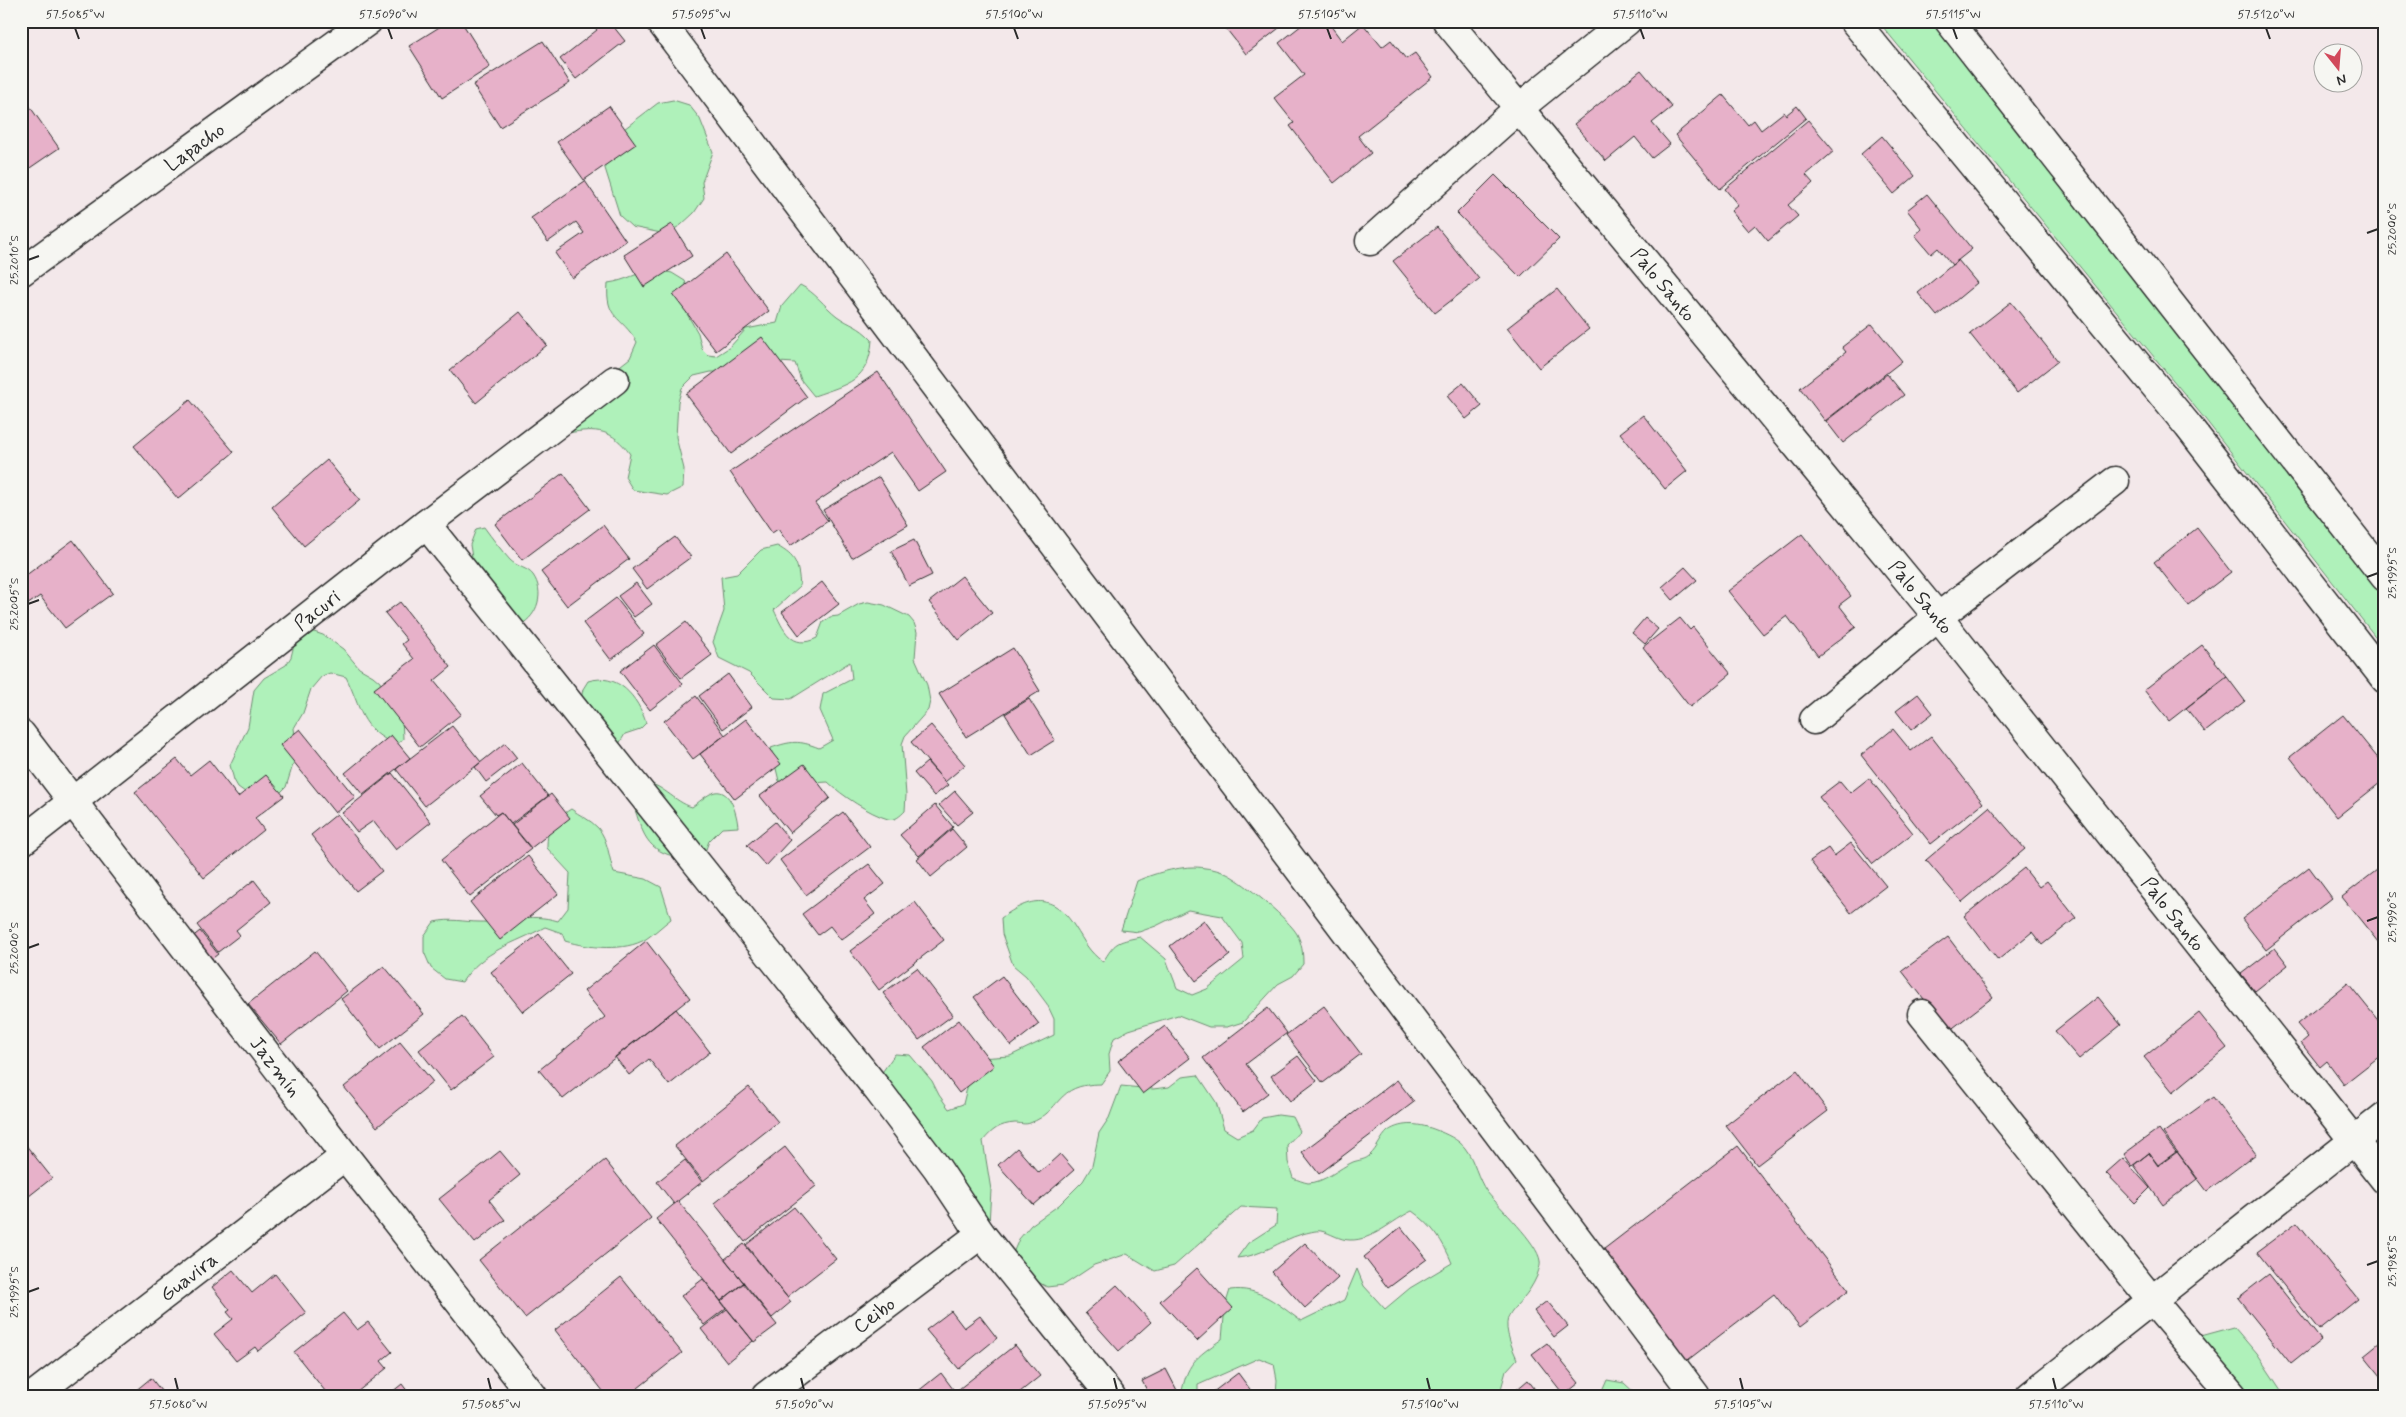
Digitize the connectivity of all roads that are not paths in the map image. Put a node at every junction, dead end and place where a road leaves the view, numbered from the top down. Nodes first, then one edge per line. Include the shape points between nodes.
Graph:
1 (368, 21) edge
2 (660, 21) edge
3 (1447, 21) edge
4 (1627, 21) edge
5 (1854, 21) edge
6 (1949, 21) edge
7 (1519, 108) junction
8 (1370, 240) dead end
9 (21, 272) edge
10 (615, 380) dead end
11 (2116, 481) dead end
12 (426, 524) junction
13 (2385, 577) edge
14 (1938, 617) junction
15 (2385, 679) edge
16 (1814, 720) dead end
17 (21, 734) edge
18 (74, 802) junction
19 (21, 842) edge
20 (1922, 1014) dead end
21 (2385, 1116) edge
22 (2354, 1142) junction
23 (345, 1156) junction
24 (2385, 1180) edge
25 (981, 1234) junction
26 (2151, 1299) junction
27 (33, 1396) edge
28 (533, 1396) edge
29 (766, 1396) edge
30 (1111, 1396) edge
31 (1696, 1396) edge
32 (2030, 1396) edge
33 (2233, 1396) edge

1 - 9 street, Lapacho
2 - 31 street
3 - 7 street, Palo Santo
4 - 7 street
5 - 15 street via 2188,426
6 - 13 street
7 - 8 street
7 - 14 street, Palo Santo
10 - 12 street, Pacuri
11 - 14 street
12 - 18 street, Pacuri
12 - 25 street via 878,1090 937,1168
14 - 16 street
14 - 22 street, Palo Santo
17 - 18 street, Jazmín
18 - 19 street, Pacuri
18 - 23 street, Jazmín
20 - 26 street
21 - 22 street
22 - 24 street, Palo Santo
22 - 26 street
23 - 27 street, Guavira
23 - 28 street, Jazmín
25 - 29 street, Ceibo
25 - 30 street
26 - 32 street
26 - 33 street

